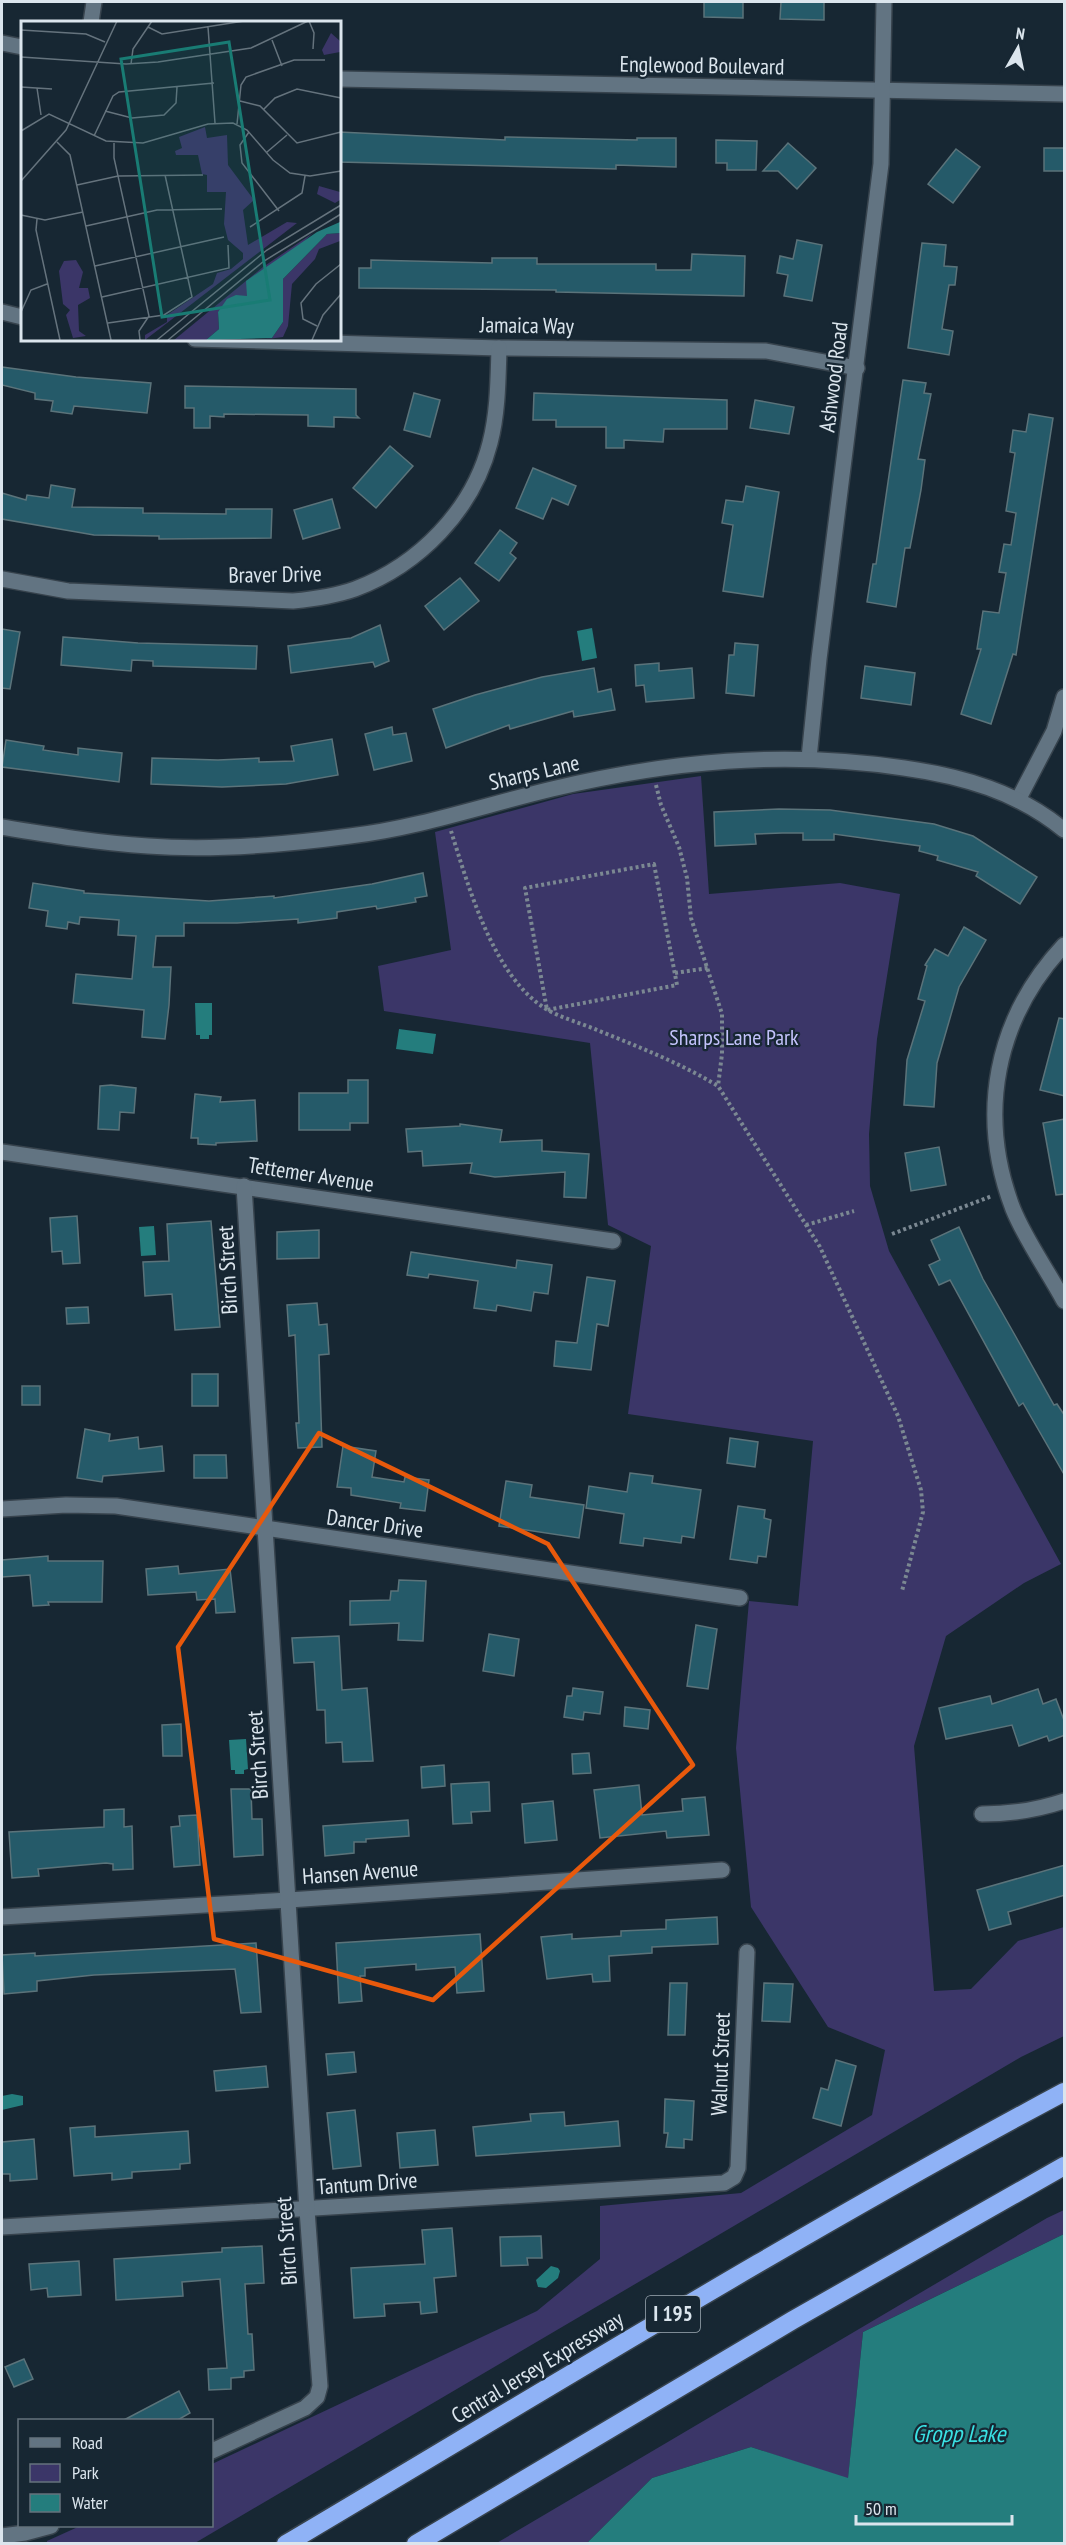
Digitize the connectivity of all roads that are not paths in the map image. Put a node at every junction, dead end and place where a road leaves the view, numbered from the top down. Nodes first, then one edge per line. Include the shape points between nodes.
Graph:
1 (94, 2) edge
2 (885, 2) edge
3 (91, 21) edge
4 (2, 43) edge
5 (21, 47) edge
6 (340, 79) edge
7 (882, 91) junction
8 (1065, 94) edge
9 (2, 312) edge
10 (21, 317) edge
11 (229, 340) edge
12 (500, 348) junction
13 (857, 368) junction
14 (2, 579) edge
15 (1065, 697) edge
16 (809, 758) junction
17 (1018, 800) junction
18 (2, 827) edge
19 (1065, 830) edge
20 (1065, 945) edge
21 (2, 1152) edge
22 (244, 1186) junction
23 (613, 1241) dead end
24 (1065, 1301) edge
25 (2, 1509) edge
26 (265, 1530) junction
27 (740, 1598) dead end
28 (1065, 1801) edge
29 (982, 1814) dead end
30 (722, 1869) dead end
31 (289, 1900) junction
32 (2, 1917) edge
33 (747, 1952) dead end
34 (1065, 2092) edge
35 (1065, 2166) edge
36 (734, 2177) joint
37 (307, 2210) junction
38 (2, 2227) edge
39 (213, 2451) edge
40 (47, 2527) edge
41 (2, 2536) edge
42 (286, 2544) edge
43 (416, 2544) edge

1 - 3 street
2 - 7 street, Ashwood Road
4 - 5 street
6 - 7 street, Englewood Boulevard
7 - 8 street, Englewood Boulevard
7 - 13 street, Ashwood Road via 881,164
9 - 10 street
11 - 12 street, Jamaica Way
12 - 13 street, Jamaica Way via 766,351
12 - 14 street, Braver Drive via 496,412 490,445 478,476 462,506 441,532 389,574 355,589 293,601 68,591
13 - 16 street, Ashwood Road
15 - 17 street via 1054,731
16 - 17 street, Sharps Lane via 861,761 945,774
16 - 18 street, Sharps Lane via 733,759 652,770 354,836 286,844 150,846
17 - 19 street, Sharps Lane
20 - 24 street via 1039,975 1005,1041 994,1107 996,1144 1007,1192
21 - 22 street, Tettemer Avenue
22 - 23 street, Tettemer Avenue
22 - 26 street, Birch Street
25 - 26 street, Dancer Drive via 116,1506
26 - 27 street, Dancer Drive
26 - 31 street, Birch Street
28 - 29 street via 1011,1814
30 - 31 street, Hansen Avenue
31 - 32 street, Hansen Avenue
31 - 37 street, Birch Street
33 - 36 street, Walnut Street via 738,2168
34 - 42 highway, Central Jersey Expressway / I 195 via 760,2263
35 - 43 highway via 783,2326
36 - 37 street, Tantum Drive via 724,2183 697,2186
37 - 38 street, Tantum Drive
37 - 39 street, Birch Street via 320,2386 317,2397 304,2408
40 - 41 street

